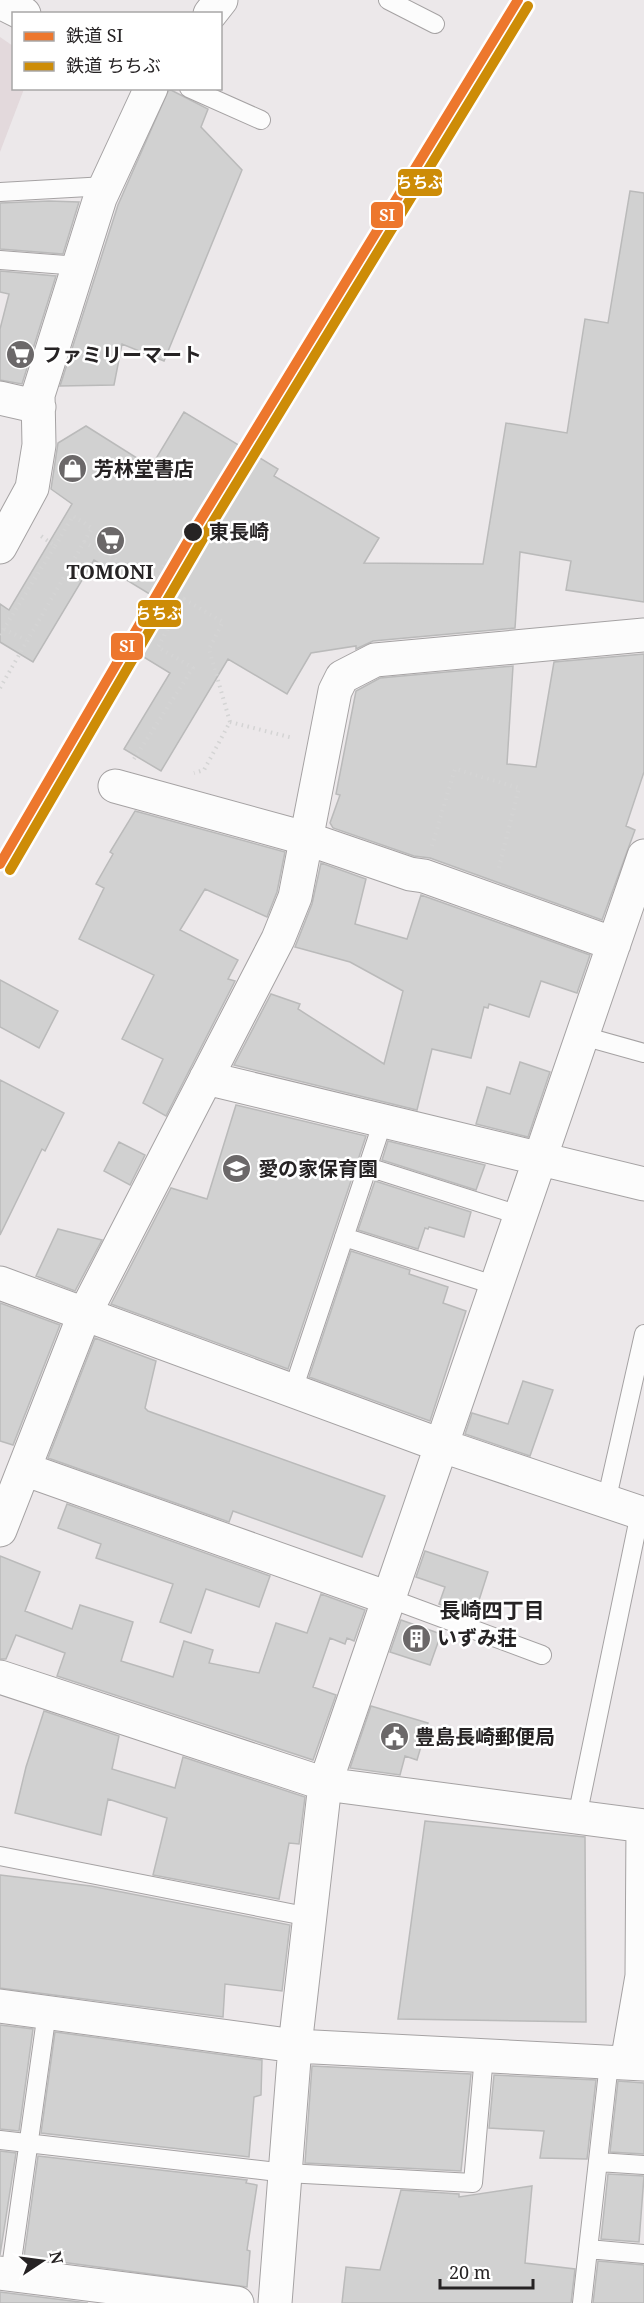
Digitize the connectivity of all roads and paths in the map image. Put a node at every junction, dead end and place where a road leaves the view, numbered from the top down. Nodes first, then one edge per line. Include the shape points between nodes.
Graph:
1 (221, 0) edge
2 (388, 0) edge
3 (0, 3) edge
4 (20, 12) edge
5 (212, 12) edge
6 (435, 24) dead end
7 (150, 90) edge
8 (194, 90) edge
9 (261, 120) dead end
10 (106, 186) junction
11 (0, 192) edge
12 (0, 260) edge
13 (79, 266) junction
14 (0, 398) edge
15 (39, 407) junction
16 (84, 542) junction
17 (55, 546) dead end
18 (0, 547) edge
19 (168, 558) dead end
20 (154, 582) junction
21 (184, 599) junction
22 (4, 629) dead end
23 (644, 635) edge
24 (26, 640) junction
25 (0, 688) edge
26 (230, 722) junction
27 (325, 746) junction
28 (141, 750) dead end
29 (183, 776) dead end
30 (115, 786) dead end
31 (308, 839) junction
32 (642, 866) edge
33 (424, 876) junction
34 (491, 899) junction
35 (614, 944) junction
36 (583, 1036) junction
37 (644, 1053) edge
38 (206, 1078) junction
39 (383, 1121) junction
40 (540, 1159) junction
41 (368, 1167) junction
42 (644, 1184) edge
43 (522, 1216) junction
44 (344, 1237) junction
45 (0, 1283) edge
46 (497, 1286) junction
47 (85, 1313) junction
48 (644, 1334) edge
49 (293, 1390) junction
50 (443, 1446) junction
51 (24, 1469) junction
52 (606, 1502) junction
53 (642, 1514) edge
54 (0, 1530) edge
55 (391, 1599) junction
56 (542, 1655) dead end
57 (0, 1677) edge
58 (325, 1784) junction
59 (577, 1817) junction
60 (643, 1826) edge
61 (0, 1856) edge
62 (310, 1917) junction
63 (0, 2006) edge
64 (47, 2012) junction
65 (296, 2046) junction
66 (484, 2055) junction
67 (627, 2063) edge
68 (0, 2140) edge
69 (27, 2143) junction
70 (598, 2162) junction
71 (644, 2165) edge
72 (286, 2173) junction
73 (588, 2249) junction
74 (644, 2254) edge
75 (5, 2274) edge
76 (237, 2303) edge
77 (275, 2303) edge
78 (582, 2303) edge

1 - 5 street
2 - 6 lane
3 - 4 street
7 - 10 street
8 - 9 lane
10 - 11 lane
10 - 13 street
12 - 13 lane
13 - 15 street via 39,395
14 - 15 street
15 - 18 street via 39,445 32,488
16 - 17 path via 92,528 73,516
16 - 20 path
16 - 24 path
19 - 20 path
20 - 21 path
21 - 26 path via 223,622 209,650
21 - 28 path via 158,647 193,668
22 - 24 path
23 - 27 street via 375,660 342,677 335,691
24 - 25 path
26 - 27 path
26 - 29 path via 204,770
27 - 31 street
30 - 31 street
31 - 33 street
31 - 38 street via 295,897 278,939
32 - 35 street
33 - 34 street
33 - 34 path via 455,769 519,788
34 - 35 street
35 - 36 street
36 - 37 lane
36 - 40 street
38 - 39 street
38 - 47 street
39 - 40 street
39 - 41 lane
40 - 42 street
40 - 43 street
41 - 43 lane
41 - 44 lane
43 - 46 street
44 - 46 lane
44 - 49 lane
45 - 47 street
46 - 50 street
47 - 49 street
47 - 51 street
48 - 52 lane
49 - 50 street
50 - 52 street
50 - 55 street
51 - 54 street
51 - 55 street
52 - 53 street
53 - 59 lane
55 - 56 lane
55 - 58 street
57 - 58 street
58 - 59 street
58 - 62 street
59 - 60 street
60 - 67 street via 642,1976
61 - 62 lane
62 - 65 street
63 - 64 street
64 - 65 street
64 - 69 lane
65 - 66 street
65 - 72 street
66 - 67 street
66 - 72 lane via 473,2183
67 - 70 lane
68 - 69 lane
69 - 72 lane
69 - 75 lane
70 - 71 lane
70 - 73 lane
72 - 77 street
73 - 74 lane
73 - 78 lane
75 - 76 street

